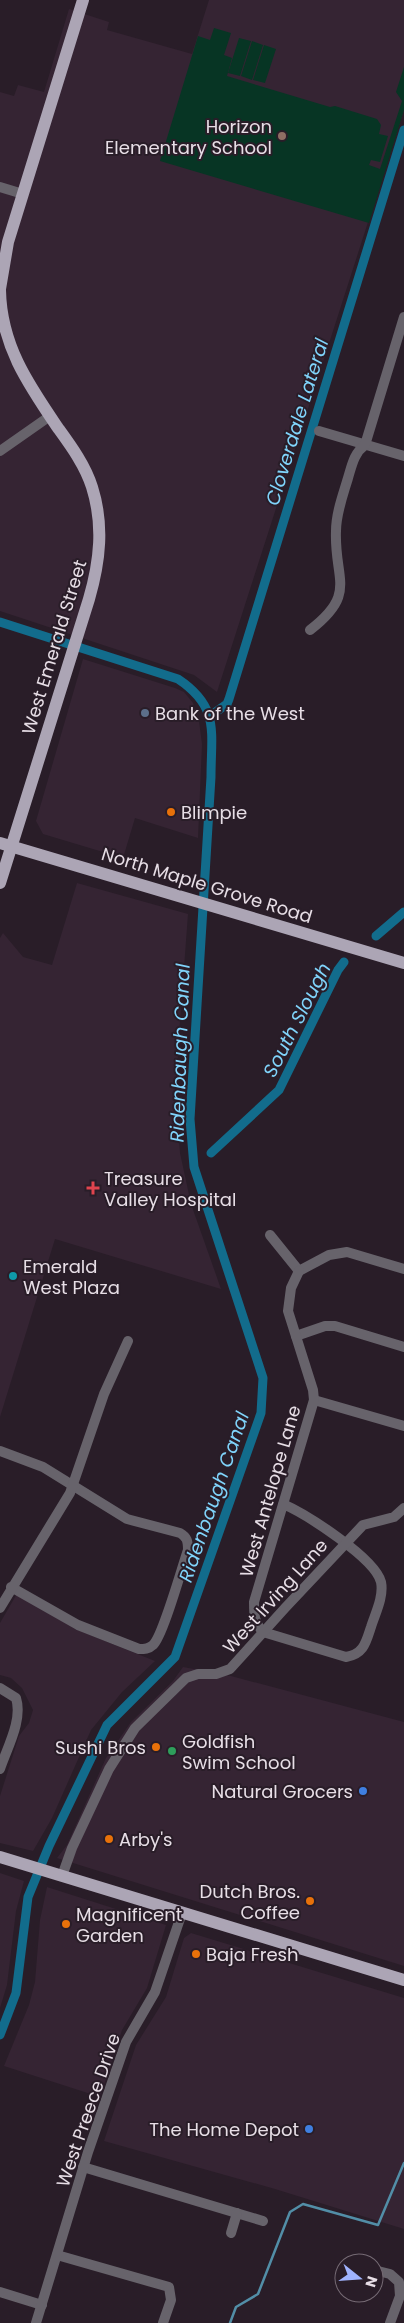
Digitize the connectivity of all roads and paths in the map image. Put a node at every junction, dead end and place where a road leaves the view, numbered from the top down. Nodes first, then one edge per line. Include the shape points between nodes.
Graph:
1 (82, 0) edge
2 (0, 187) edge
3 (23, 194) junction
4 (0, 290) edge
5 (404, 317) edge
6 (50, 416) junction
7 (319, 431) dead end
8 (365, 445) junction
9 (0, 451) edge
10 (404, 456) edge
11 (310, 630) dead end
12 (5, 845) edge
13 (0, 883) edge
14 (404, 963) edge
15 (270, 1235) dead end
16 (299, 1270) junction
17 (404, 1270) edge
18 (296, 1336) junction
19 (128, 1341) dead end
20 (404, 1347) edge
21 (314, 1400) junction
22 (404, 1426) edge
23 (0, 1451) edge
24 (74, 1485) junction
25 (283, 1504) junction
26 (404, 1508) edge
27 (346, 1543) junction
28 (11, 1587) junction
29 (0, 1608) edge
30 (263, 1632) junction
31 (0, 1688) edge
32 (0, 1769) edge
33 (0, 1857) edge
34 (62, 1876) junction
35 (182, 1912) junction
36 (404, 1980) edge
37 (84, 2168) junction
38 (237, 2213) junction
39 (263, 2221) dead end
40 (231, 2232) dead end
41 (57, 2255) junction
42 (384, 2272) edge
43 (0, 2292) edge
44 (42, 2305) junction
45 (36, 2323) edge
46 (163, 2323) edge
47 (390, 2323) edge

1 - 3 main road, West Emerald Street
2 - 3 street
3 - 4 main road, West Emerald Street via 3,260
4 - 6 main road, West Emerald Street via 3,324 14,360
5 - 8 street
6 - 9 street
6 - 12 main road, West Emerald Street via 81,462 92,486 100,528 97,570
7 - 8 street
8 - 10 street
8 - 11 street via 356,453 338,516 339,598 325,618
12 - 13 main road, West Emerald Street
12 - 14 main road, North Maple Grove Road
15 - 16 street
16 - 17 street via 329,1255 347,1252
16 - 18 street, West Antelope Lane via 291,1288 288,1311
18 - 20 street via 335,1326
18 - 21 street, West Antelope Lane
19 - 24 street via 104,1394
21 - 22 street
21 - 25 street, West Antelope Lane
23 - 24 street via 43,1466
24 - 28 street
24 - 28 street via 127,1519 185,1536 188,1550 154,1644 148,1649 139,1649 78,1625
25 - 27 street
25 - 30 street, West Antelope Lane via 254,1602 256,1625
26 - 27 street, West Irving Lane via 394,1517 363,1525
27 - 30 street, West Irving Lane
27 - 30 street via 376,1571 381,1583 381,1596 366,1645 361,1651 346,1657
28 - 29 street
30 - 34 street, West Irving Lane via 225,1672 186,1678 135,1728 109,1768
31 - 32 street via 16,1698 18,1715
33 - 34 main road
34 - 35 main road
35 - 36 main road
35 - 37 street, West Preece Drive via 155,1992 126,2042
37 - 38 street
37 - 41 street, West Preece Drive
38 - 39 street
38 - 40 street
41 - 44 street, West Preece Drive
41 - 46 street via 169,2287 171,2300
42 - 47 street via 399,2282 400,2296
43 - 44 street
44 - 45 street, West Preece Drive

